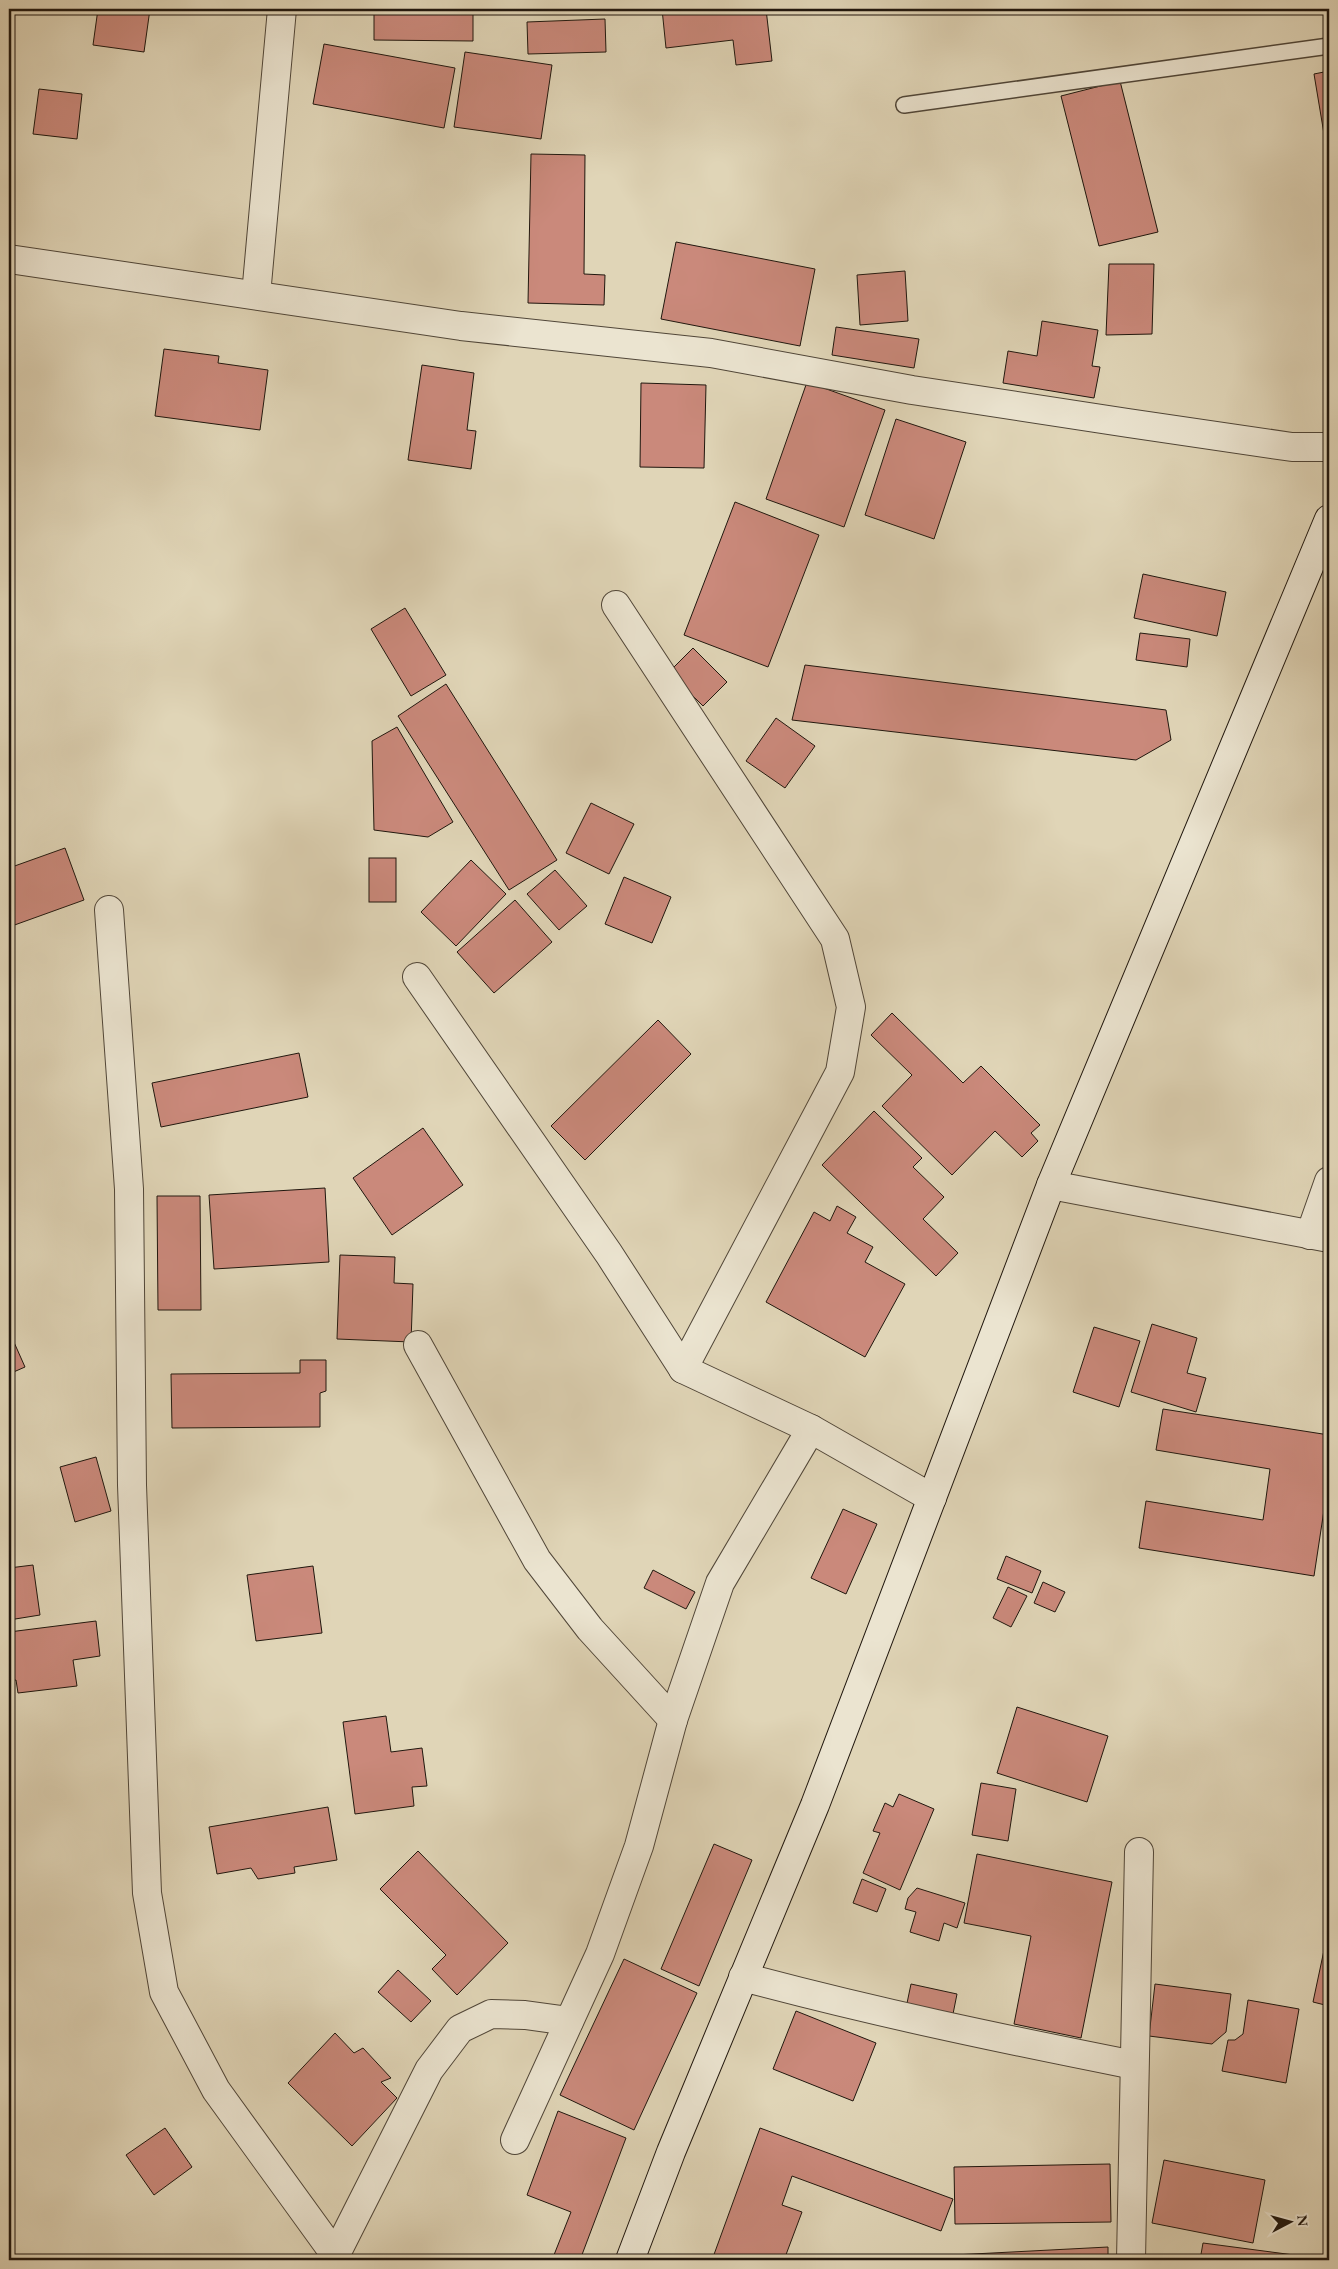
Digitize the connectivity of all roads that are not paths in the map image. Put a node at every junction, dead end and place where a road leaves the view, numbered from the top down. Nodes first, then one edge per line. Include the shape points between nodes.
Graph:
1 (282, 9) edge
2 (1329, 46) edge
3 (904, 106) dead end
4 (9, 259) edge
5 (256, 295) junction
6 (1329, 447) edge
7 (1329, 519) edge
8 (616, 605) dead end
9 (109, 910) dead end
10 (416, 977) dead end
11 (1329, 1181) edge
12 (1051, 1185) junction
13 (1320, 1236) edge
14 (418, 1346) dead end
15 (683, 1368) junction
16 (811, 1429) junction
17 (932, 1498) junction
18 (673, 1720) junction
19 (1139, 1852) dead end
20 (743, 1977) junction
21 (569, 2021) junction
22 (1134, 2065) junction
23 (516, 2140) dead end
24 (337, 2258) edge
25 (630, 2260) edge
26 (1131, 2260) edge

1 - 5 street
2 - 3 lane
4 - 5 street
5 - 6 street via 461,326 711,353 912,390 1128,423 1292,447
7 - 12 street
8 - 15 street via 835,940 851,1007 840,1072
9 - 24 street via 128,1189 132,1494 148,1902 164,1992 216,2090
10 - 15 street via 609,1254
11 - 13 street
12 - 13 street
12 - 17 street
14 - 18 street via 537,1560 590,1630
15 - 16 street
16 - 17 street
16 - 18 street via 720,1583
17 - 20 street via 815,1805
18 - 21 street via 639,1846 600,1954
19 - 22 street
20 - 22 street via 952,2028
20 - 25 street
21 - 23 street
21 - 24 street via 492,2014 460,2029 429,2070
22 - 26 street

